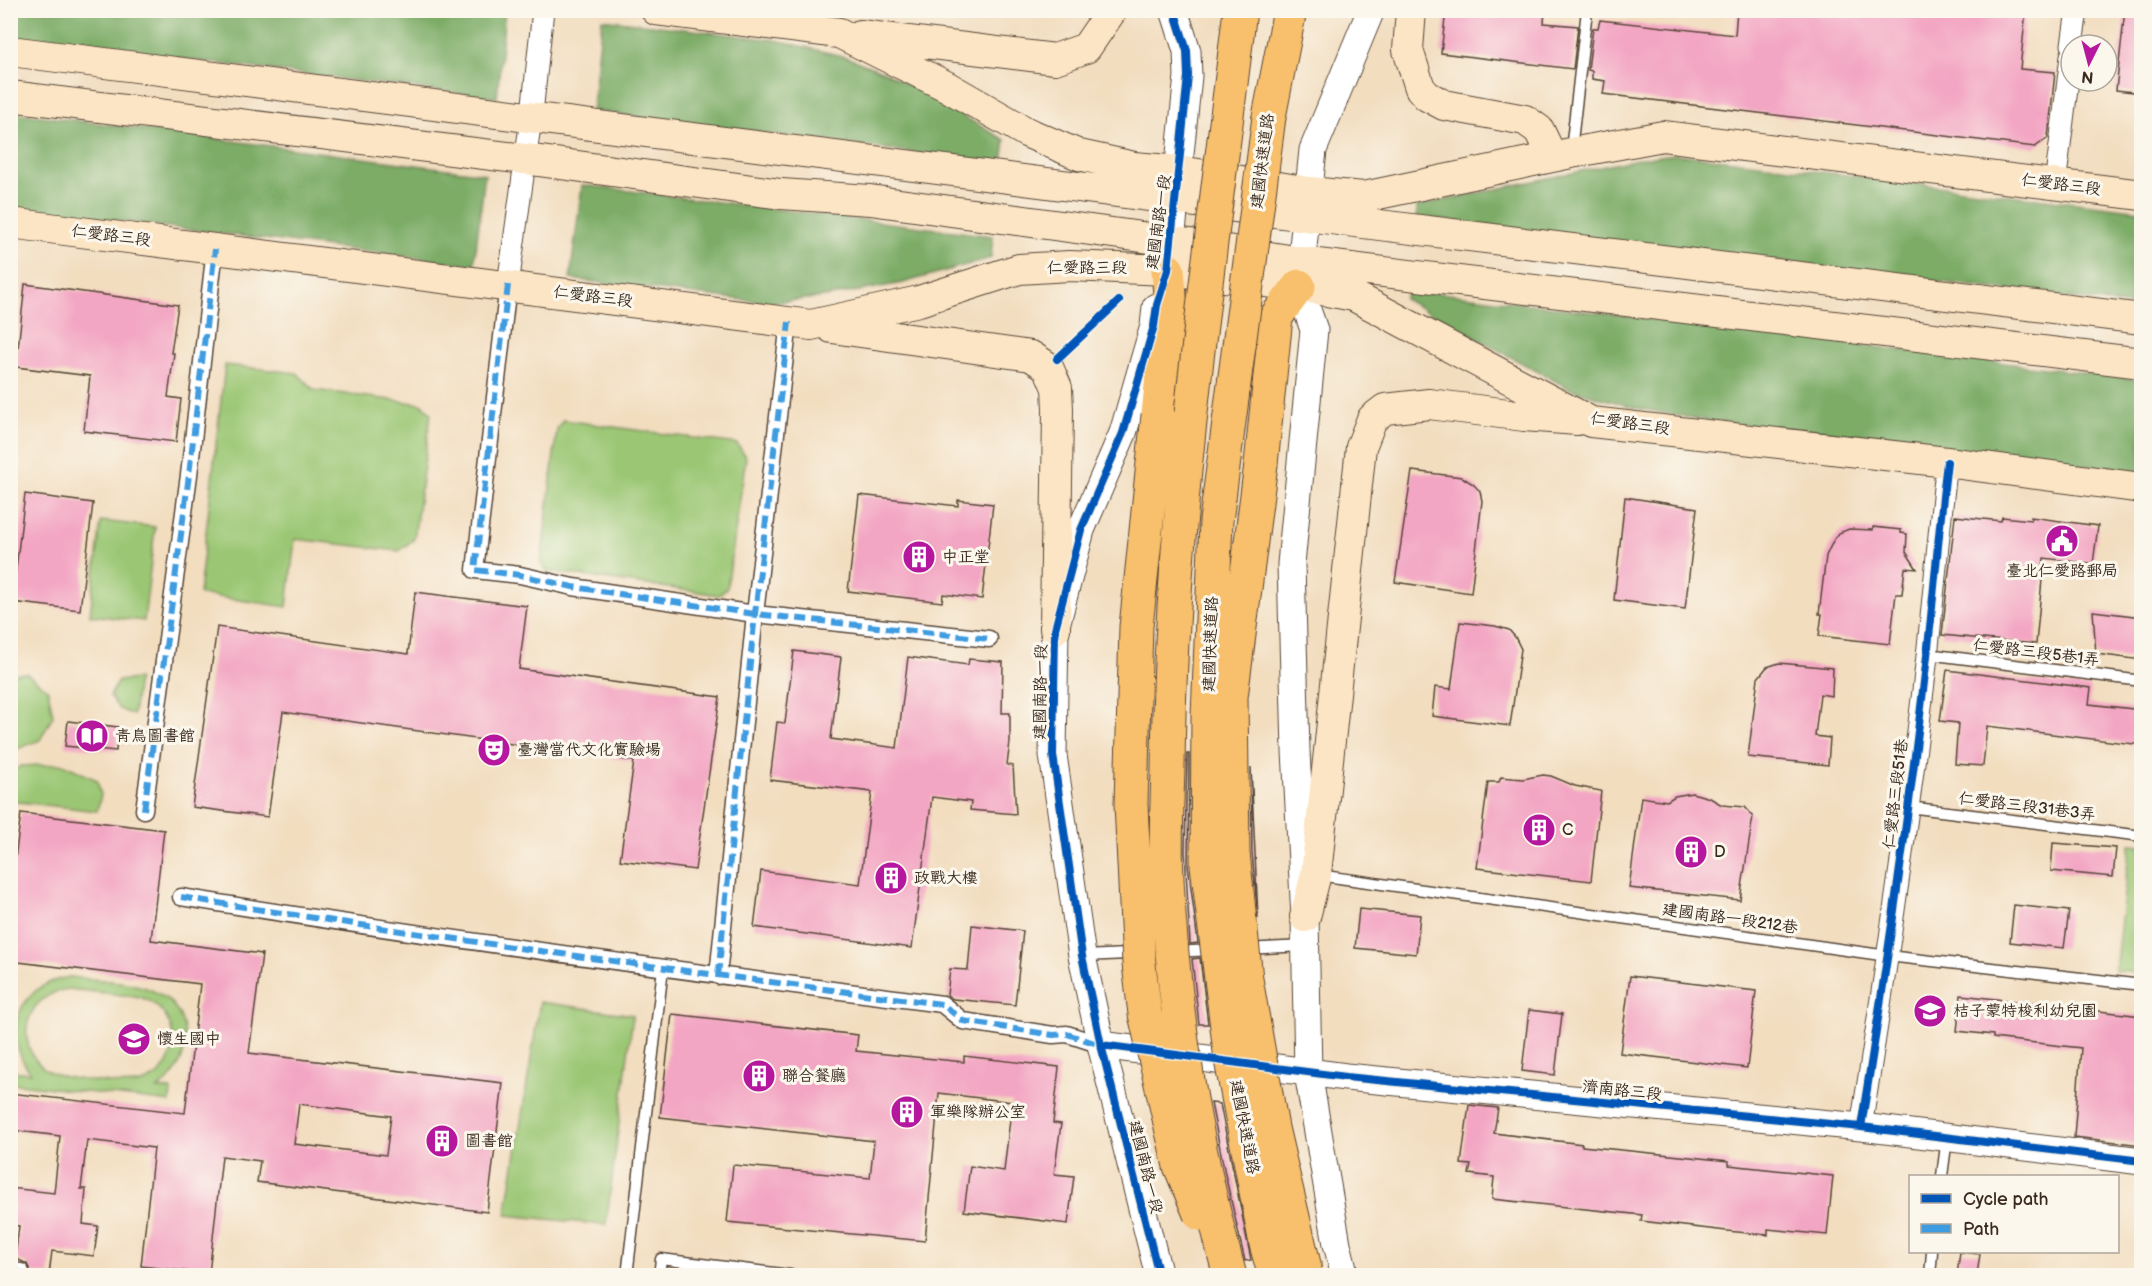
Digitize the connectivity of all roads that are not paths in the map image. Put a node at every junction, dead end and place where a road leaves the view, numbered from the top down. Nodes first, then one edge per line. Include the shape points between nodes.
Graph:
1 (543, 10) edge
2 (656, 10) edge
3 (1112, 10) edge
4 (1174, 10) edge
5 (1240, 10) edge
6 (1279, 10) edge
7 (1290, 10) edge
8 (1371, 10) edge
9 (1410, 10) edge
10 (1587, 10) edge
11 (2077, 10) edge
12 (839, 33) junction
13 (2074, 33) edge
14 (10, 51) edge
15 (2066, 93) edge
16 (10, 96) edge
17 (532, 107) junction
18 (1269, 117) junction
19 (1561, 155) junction
20 (525, 159) junction
21 (2055, 184) junction
22 (1178, 186) junction
23 (1210, 191) dead end
24 (2142, 195) edge
25 (1275, 199) dead end
26 (1307, 203) junction
27 (10, 223) edge
28 (215, 249) junction
29 (1169, 255) junction
30 (1788, 264) dead end
31 (1300, 274) junction
32 (508, 285) junction
33 (2142, 309) edge
34 (2142, 319) edge
35 (800, 323) junction
36 (2142, 363) edge
37 (1591, 422) junction
38 (1947, 462) junction
39 (2142, 488) edge
40 (755, 614) junction
41 (1055, 629) junction
42 (990, 639) dead end
43 (1927, 654) junction
44 (2142, 681) edge
45 (1908, 807) junction
46 (144, 810) dead end
47 (2142, 836) edge
48 (1316, 874) junction
49 (181, 897) dead end
50 (1305, 932) junction
51 (1082, 956) junction
52 (1888, 956) junction
53 (663, 968) junction
54 (718, 976) junction
55 (2142, 985) edge
56 (1101, 1045) junction
57 (1308, 1073) junction
58 (1861, 1127) junction
59 (1947, 1137) junction
60 (2142, 1161) edge
61 (1942, 1175) edge
62 (1932, 1253) edge
63 (627, 1275) edge
64 (659, 1275) edge
65 (799, 1275) edge
66 (1159, 1275) edge
67 (1228, 1275) edge
68 (1275, 1275) edge
69 (1305, 1275) edge
70 (1345, 1275) edge
71 (1929, 1275) edge

1 - 17 street
2 - 12 main road, 仁愛路三段
3 - 12 main road via 1086,48 1055,59
4 - 22 street, 建國南路一段 via 1187,51 1188,76
5 - 67 highway, bridge via 1183,475 1168,684 1167,877 1181,1043
6 - 18 highway, 建國快速道路
7 - 18 highway
8 - 26 street via 1313,150
9 - 19 main road via 1408,50 1420,88 1427,96 1444,105 1526,120
10 - 19 lane
11 - 13 street
12 - 22 main road, 仁愛路三段 via 946,86 1026,132 1079,155 1134,167
14 - 17 main road, 仁愛路三段
15 - 21 street
16 - 20 main road, 仁愛路三段
17 - 20 street
17 - 22 main road, 仁愛路三段
18 - 68 highway, 建國快速道路, bridge via 1216,521 1207,865 1231,1060
19 - 21 main road, 仁愛路三段 via 1663,136
19 - 26 main road, 仁愛路三段 via 1364,197
20 - 29 main road, 仁愛路三段 via 781,194 870,200
20 - 32 street
21 - 24 main road, 仁愛路三段
22 - 26 main road, 仁愛路三段
22 - 29 street, 建國南路一段
23 - 25 lane
26 - 31 street
26 - 34 main road, 仁愛路三段
27 - 28 main road, 仁愛路三段
28 - 32 main road, 仁愛路三段
28 - 46 street
29 - 31 main road, 仁愛路三段
29 - 35 main road, 仁愛路三段 via 1019,269 920,301
29 - 41 street, 建國南路一段 via 1123,432 1081,530
29 - 67 highway, bridge via 1171,307 1136,627 1131,804 1139,964 1145,1014 1180,1166
30 - 33 lane
31 - 36 main road, 仁愛路三段
31 - 37 main road, 仁愛路三段 via 1354,296
31 - 50 street via 1314,330 1291,564
31 - 69 highway, bridge via 1276,317 1231,697 1233,853 1246,979 1272,1128
32 - 35 main road, 仁愛路三段
32 - 40 street via 475,570
35 - 40 street
35 - 41 main road via 1031,356 1048,367 1057,388 1058,409
37 - 38 main road, 仁愛路三段
37 - 48 main road via 1430,404 1385,409 1372,419 1361,447
38 - 39 main road, 仁愛路三段
38 - 43 street, 仁愛路三段51巷
40 - 42 street
40 - 54 street
41 - 51 street, 建國南路一段 via 1053,755
43 - 44 lane, 仁愛路三段5巷1弄
43 - 45 street, 仁愛路三段51巷
45 - 47 lane, 仁愛路三段31巷3弄
45 - 52 street, 仁愛路三段51巷
48 - 50 main road
48 - 52 lane, 建國南路一段212巷
49 - 53 street
50 - 51 lane
50 - 57 street
51 - 56 street, 建國南路一段
52 - 55 lane, 建國南路一段212巷
52 - 58 street, 仁愛路三段51巷
53 - 54 street
53 - 63 lane
54 - 56 street via 942,1004 963,1021 1067,1034
56 - 57 street, 濟南路三段
56 - 66 street, 建國南路一段
57 - 58 street, 濟南路三段
57 - 70 street
58 - 59 street, 濟南路三段
59 - 60 street, 濟南路三段
59 - 61 lane
62 - 71 lane
64 - 65 lane via 661,1259

